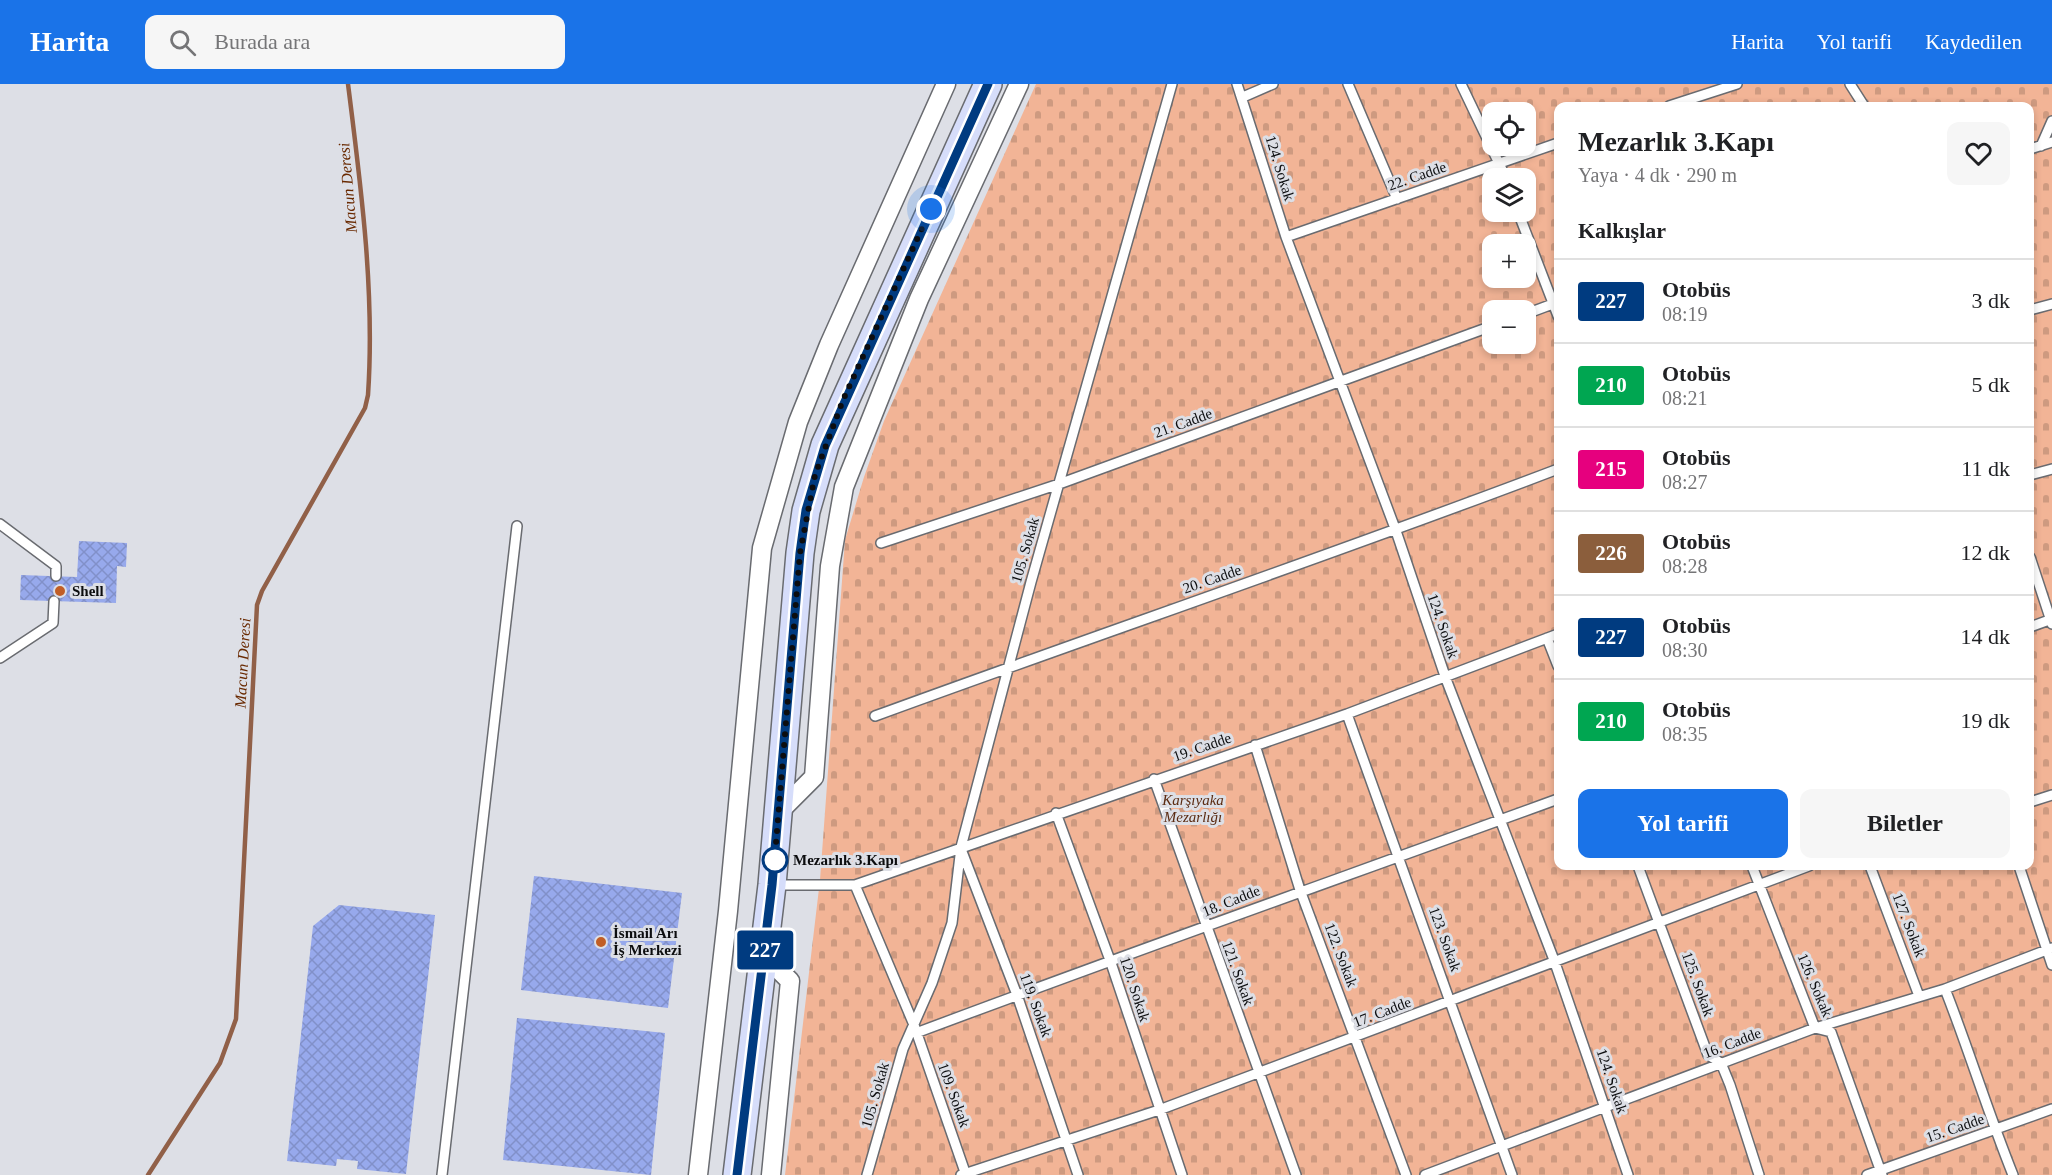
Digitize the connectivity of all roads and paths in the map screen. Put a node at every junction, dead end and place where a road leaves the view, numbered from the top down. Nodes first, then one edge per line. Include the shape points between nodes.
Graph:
1 (946, 84) edge
2 (988, 84) edge
3 (1019, 84) edge
4 (1172, 84) edge
5 (1237, 84) edge
6 (1273, 84) edge
7 (1348, 84) edge
8 (1461, 84) edge
9 (1850, 84) edge
10 (1730, 85) edge
11 (1243, 97) junction
12 (1681, 102) edge
13 (1861, 102) edge
14 (2052, 121) edge
15 (2052, 142) edge
16 (1554, 144) edge
17 (2041, 146) junction
18 (2034, 148) edge
19 (1498, 164) junction
20 (1500, 168) edge
21 (1397, 199) junction
22 (1522, 222) edge
23 (1286, 237) junction
24 (1554, 297) edge
25 (1554, 303) edge
26 (2052, 304) edge
27 (2034, 309) edge
28 (1536, 310) edge
29 (1482, 330) edge
30 (1339, 384) junction
31 (2052, 470) edge
32 (1554, 471) edge
33 (2034, 475) edge
34 (1059, 484) junction
35 (0, 524) edge
36 (517, 526) dead end
37 (1396, 531) junction
38 (881, 543) dead end
39 (2034, 569) edge
40 (56, 576) dead end
41 (54, 601) dead end
42 (2052, 621) edge
43 (2034, 626) edge
44 (1554, 635) edge
45 (1547, 638) junction
46 (1554, 656) edge
47 (0, 658) edge
48 (1010, 667) junction
49 (1446, 679) junction
50 (1347, 714) junction
51 (875, 716) dead end
52 (1255, 745) junction
53 (1154, 779) junction
54 (2052, 795) edge
55 (1554, 800) edge
56 (2034, 801) edge
57 (779, 812) junction
58 (1056, 813) junction
59 (1499, 820) junction
60 (960, 847) junction
61 (1399, 855) junction
62 (1640, 870) edge
63 (1753, 870) edge
64 (1798, 870) edge
65 (1872, 870) edge
66 (2020, 870) edge
67 (1758, 884) junction
68 (772, 885) junction
69 (855, 885) junction
70 (1300, 890) junction
71 (1660, 921) junction
72 (1206, 928) junction
73 (2049, 949) edge
74 (764, 955) junction
75 (1554, 960) junction
76 (1111, 963) junction
77 (2052, 965) edge
78 (1945, 989) junction
79 (1017, 995) junction
80 (1919, 996) junction
81 (1451, 1001) junction
82 (1815, 1028) junction
83 (915, 1029) junction
84 (1357, 1037) junction
85 (1721, 1063) junction
86 (1258, 1074) junction
87 (1606, 1108) junction
88 (2052, 1108) edge
89 (1159, 1110) junction
90 (1995, 1130) junction
91 (1066, 1138) junction
92 (1503, 1147) junction
93 (1881, 1173) edge
94 (964, 1174) edge
95 (442, 1175) edge
96 (698, 1175) edge
97 (737, 1175) edge
98 (771, 1175) edge
99 (867, 1175) edge
100 (1078, 1175) edge
101 (1182, 1175) edge
102 (1296, 1175) edge
103 (1406, 1175) edge
104 (1425, 1175) edge
105 (1512, 1175) edge
106 (1628, 1175) edge
107 (1759, 1175) edge
108 (1867, 1175) edge
109 (2013, 1175) edge

1 - 96 street via 829,345 803,411 762,548 728,911
2 - 57 main road via 843,400 815,475 800,553
3 - 57 street via 919,299 844,487 830,566 814,777
4 - 34 lane, 105. Sokak
5 - 11 lane, 124. Sokak
6 - 11 lane
7 - 21 lane
8 - 19 lane
9 - 13 lane
10 - 12 lane
11 - 23 lane, 124. Sokak
14 - 17 lane
15 - 17 lane
16 - 19 lane, 22. Cadde
17 - 18 lane
19 - 20 lane
19 - 21 lane, 22. Cadde
21 - 23 lane, 22. Cadde
22 - 24 lane
23 - 30 lane, 124. Sokak
25 - 28 lane
26 - 27 lane
29 - 30 lane, 21. Cadde
30 - 34 lane, 21. Cadde
30 - 37 lane, 124. Sokak
31 - 33 lane
32 - 37 lane, 20. Cadde
34 - 38 lane, 21. Cadde
34 - 48 lane, 105. Sokak
35 - 40 lane via 57,566
36 - 95 lane
37 - 48 lane, 20. Cadde
37 - 49 lane, 124. Sokak
39 - 42 lane
41 - 47 lane via 53,623
42 - 43 lane
44 - 45 lane, 19. Cadde
45 - 46 lane
45 - 49 lane, 19. Cadde
48 - 51 lane, 20. Cadde
48 - 60 lane, 105. Sokak
49 - 50 lane, 19. Cadde
49 - 59 lane, 124. Sokak
50 - 52 lane, 19. Cadde
50 - 61 lane, 123. Sokak
52 - 53 lane, 19. Cadde
52 - 70 lane, 122. Sokak
53 - 58 lane, 19. Cadde
53 - 72 lane, 121. Sokak via 1182,850
54 - 56 lane
55 - 59 lane, 18. Cadde
57 - 68 main road
58 - 60 lane, 19. Cadde
58 - 76 lane, 120. Sokak
59 - 61 lane, 18. Cadde
59 - 75 lane, 124. Sokak
60 - 69 lane, 19. Cadde
60 - 79 lane, 119. Sokak
60 - 83 lane, 105. Sokak via 952,923
61 - 70 lane, 18. Cadde
61 - 81 lane, 123. Sokak
62 - 71 lane, 125. Sokak
63 - 67 lane, 126. Sokak
64 - 67 lane, 17. Cadde
65 - 80 lane, 127. Sokak
66 - 73 lane
67 - 71 lane, 17. Cadde
67 - 82 lane, 126. Sokak
68 - 69 lane, 19. Cadde
68 - 74 main road
69 - 83 lane
70 - 72 lane, 18. Cadde
70 - 84 lane, 122. Sokak
71 - 75 lane, 17. Cadde
71 - 85 lane, 125. Sokak via 1708,1055
72 - 76 lane, 18. Cadde
72 - 86 lane, 121. Sokak
73 - 77 lane
73 - 78 lane, 16. Cadde
74 - 97 main road
74 - 98 street via 790,981
75 - 81 lane, 17. Cadde
75 - 87 lane, 124. Sokak
76 - 79 lane, 18. Cadde
76 - 89 lane, 120. Sokak
78 - 80 lane, 16. Cadde
78 - 90 lane via 1973,1058
79 - 83 lane, 18. Cadde
79 - 91 lane, 119. Sokak
80 - 82 lane, 16. Cadde
81 - 84 lane, 17. Cadde
81 - 92 lane, 123. Sokak
82 - 85 lane, 16. Cadde
82 - 93 lane, 126. Sokak via 1831,1032
83 - 94 lane, 109. Sokak
83 - 99 lane, 105. Sokak via 903,1049
84 - 86 lane, 17. Cadde
84 - 103 lane, 122. Sokak
85 - 87 lane, 16. Cadde
85 - 107 lane, 125. Sokak
86 - 89 lane, 17. Cadde
86 - 102 lane, 121. Sokak
87 - 92 lane, 16. Cadde
87 - 106 lane, 124. Sokak
88 - 90 lane, 15. Cadde
89 - 91 lane, 17. Cadde
89 - 101 lane, 120. Sokak
90 - 93 lane, 15. Cadde
90 - 109 lane
91 - 94 lane, 17. Cadde
91 - 100 lane, 119. Sokak
92 - 104 lane, 16. Cadde
92 - 105 lane, 123. Sokak
93 - 108 lane, 15. Cadde

